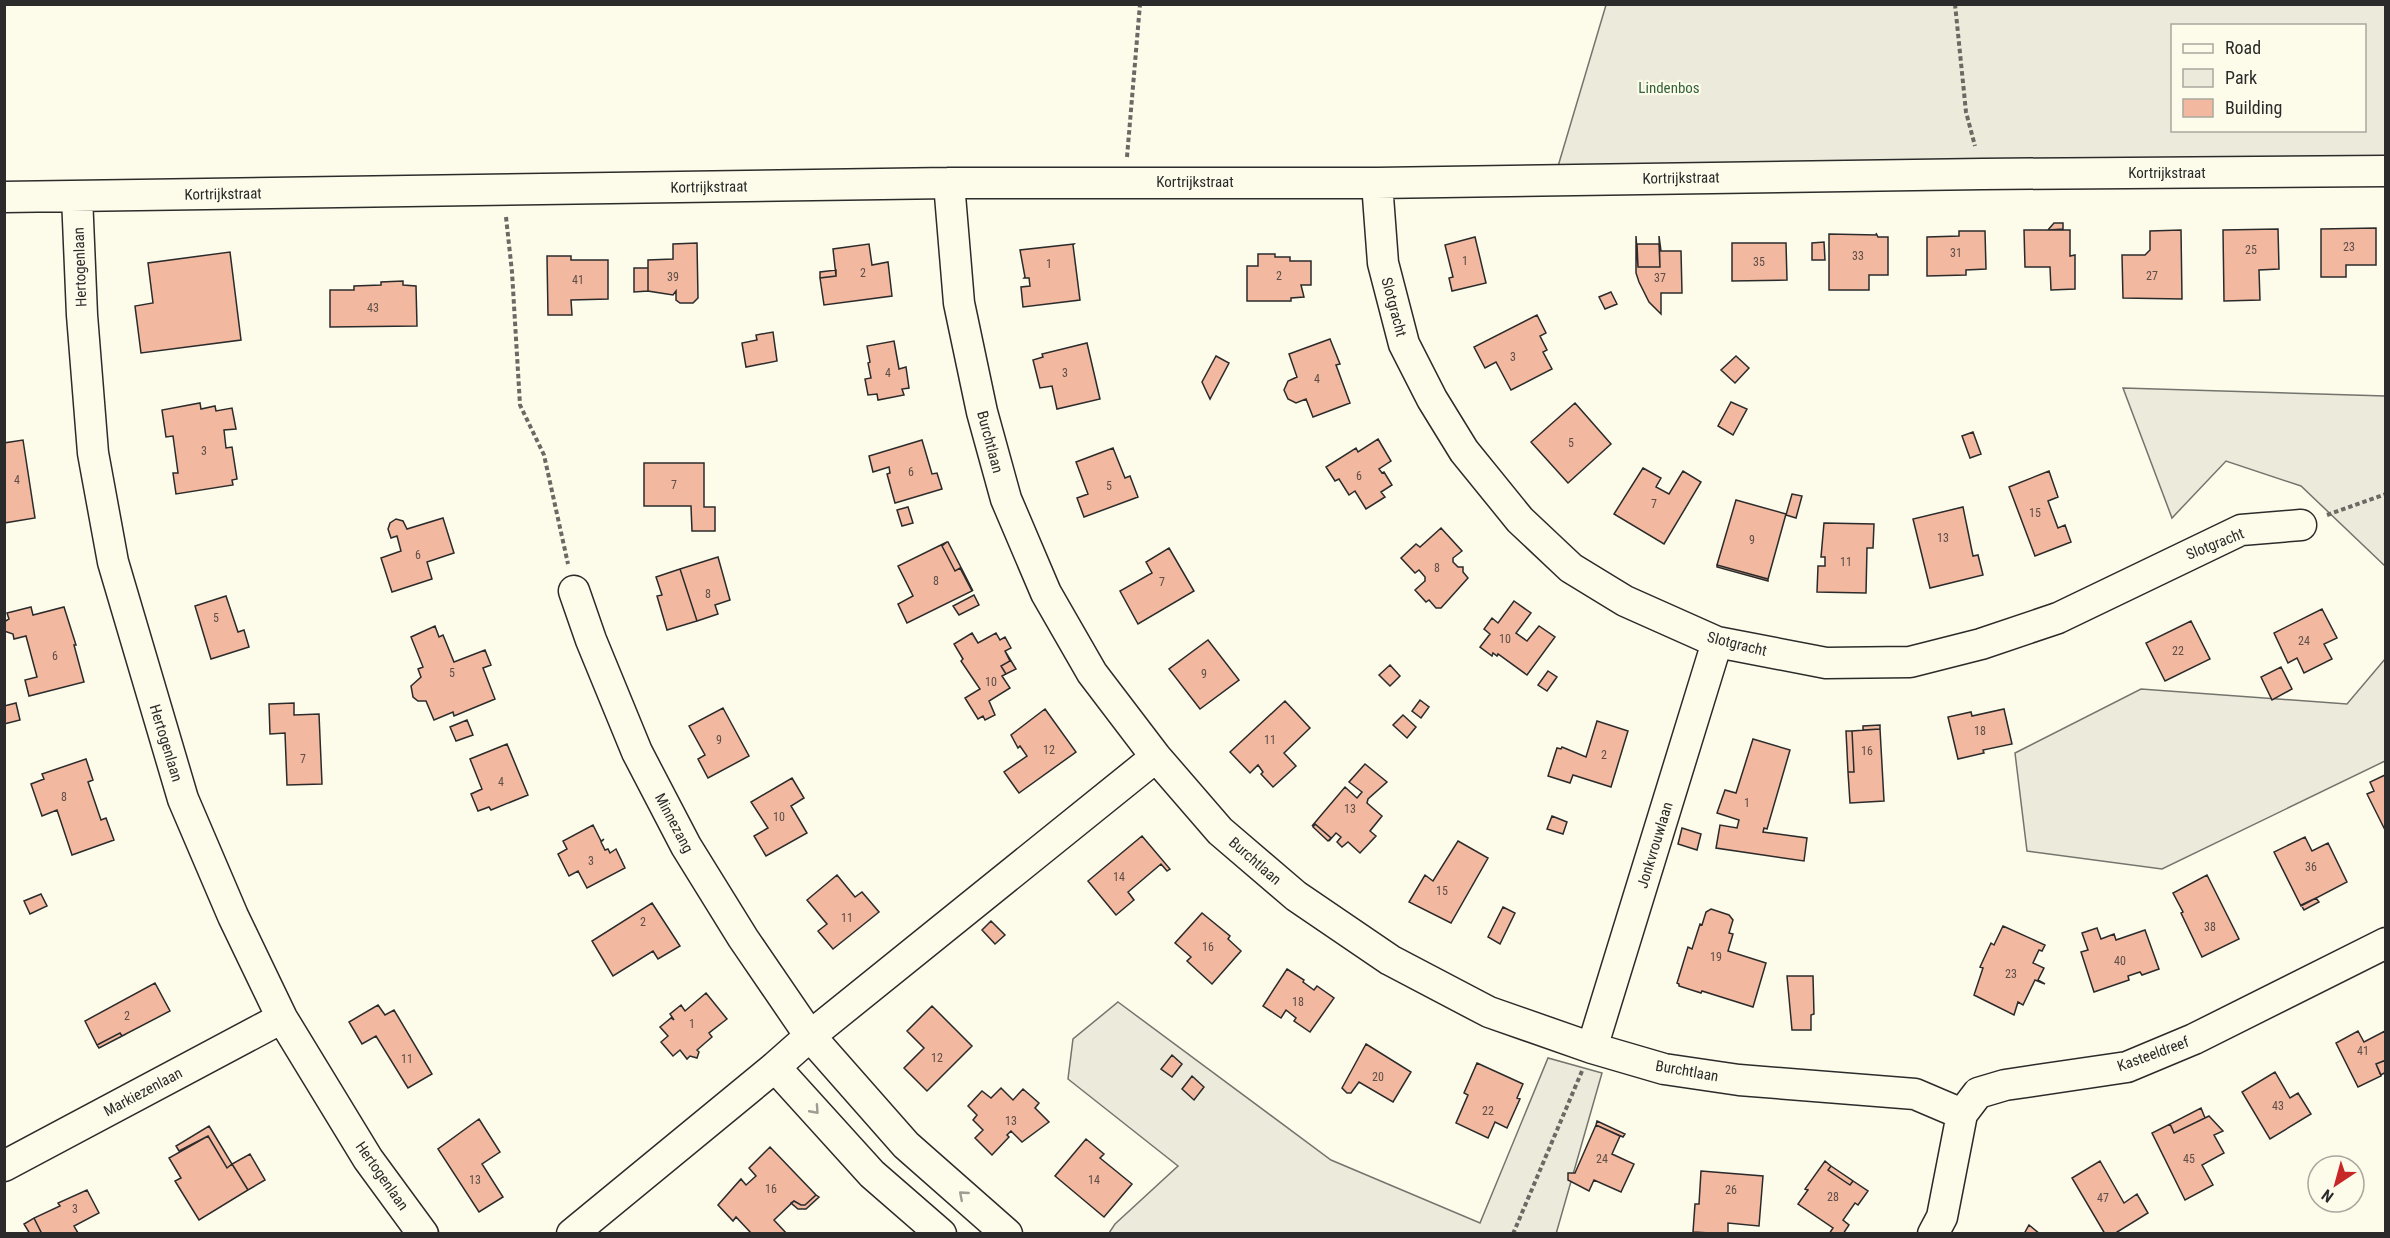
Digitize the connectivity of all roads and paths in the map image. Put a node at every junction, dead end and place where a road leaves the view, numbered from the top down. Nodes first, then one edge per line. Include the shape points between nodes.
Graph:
1 (1140, 4) edge
2 (1955, 4) edge
3 (2385, 171) edge
4 (1982, 174) junction
5 (1125, 182) junction
6 (949, 183) junction
7 (1377, 183) junction
8 (503, 190) junction
9 (77, 196) junction
10 (4, 197) edge
11 (2385, 494) edge
12 (2301, 525) joint
13 (574, 591) joint
14 (1717, 642) junction
15 (1156, 757) junction
16 (2385, 943) edge
17 (282, 1018) junction
18 (810, 1036) junction
19 (1592, 1048) junction
20 (775, 1067) junction
21 (1962, 1114) junction
22 (4, 1166) edge
23 (423, 1233) edge
24 (572, 1233) edge
25 (941, 1233) edge
26 (1007, 1233) edge
27 (1513, 1233) edge
28 (1933, 1233) edge

1 - 5 path
2 - 4 path via 1966,112
3 - 4 street, Kortrijkstraat
4 - 7 street, Kortrijkstraat
5 - 6 street, Kortrijkstraat
5 - 7 street, Kortrijkstraat
6 - 8 street, Kortrijkstraat
6 - 15 street, Burchtlaan via 959,303 982,412 1006,499 1046,593 1092,673
7 - 14 street, Slotgracht via 1383,263 1404,344 1464,452 1520,520 1571,568 1625,601
8 - 9 street, Kortrijkstraat
8 - 13 path via 519,405 543,455
9 - 10 street, Kortrijkstraat
9 - 17 street, Hertogenlaan via 93,453 113,562 183,799
11 - 12 path
12 - 14 street, Slotgracht via 2241,530 2058,618 1910,662 1826,663
13 - 18 street, Minnezang via 637,752 686,846
14 - 19 street, Jonkvrouwlaan
15 - 18 street
15 - 19 street, Burchtlaan via 1220,831 1296,896 1390,960 1489,1012
16 - 21 street, Kasteeldreef via 2194,1039 2127,1067 2005,1085 1978,1093
17 - 22 street, Markiezenlaan
17 - 23 street, Hertogenlaan via 368,1159
18 - 20 street
26 -> 18 street, Minnezang via 906,1145
19 - 21 street, Burchtlaan via 1664,1069 1739,1080 1915,1094
19 - 27 path
20 - 24 street
20 -> 25 street via 872,1174
21 - 28 street via 1942,1217

